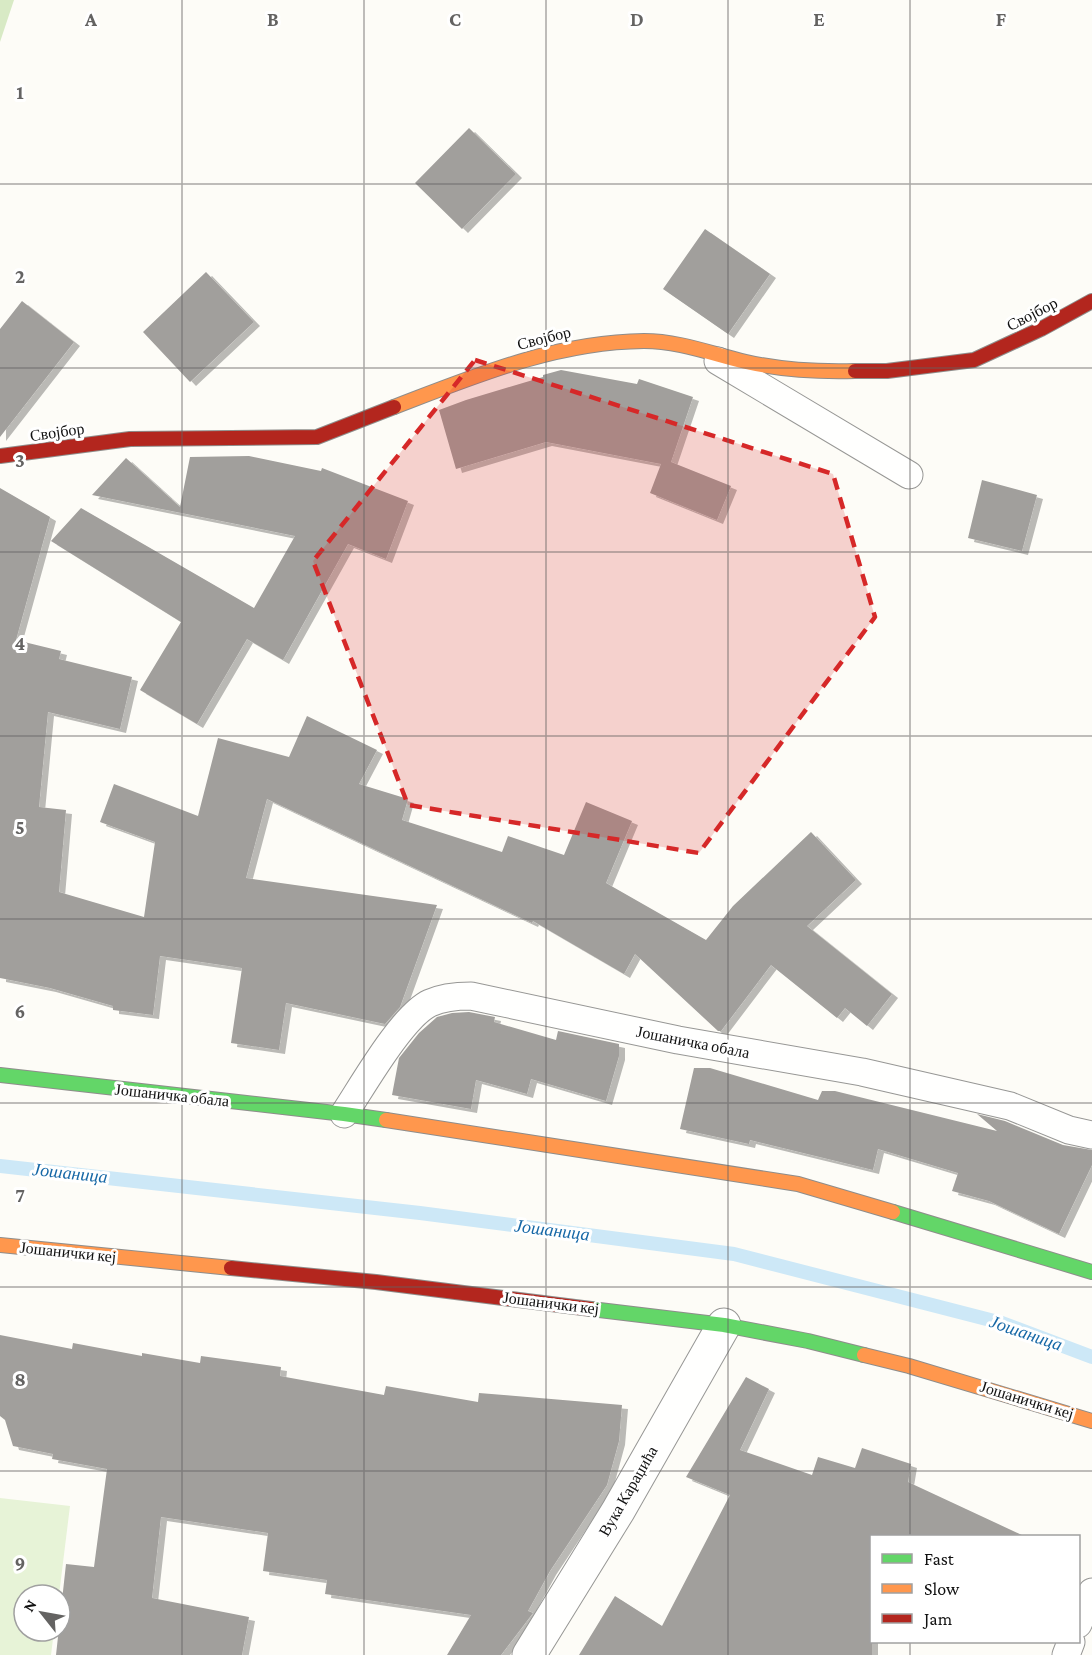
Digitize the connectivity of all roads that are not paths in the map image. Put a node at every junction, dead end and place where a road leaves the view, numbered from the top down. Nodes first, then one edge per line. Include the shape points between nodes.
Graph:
1 (1092, 301) edge
2 (697, 348) junction
3 (0, 456) edge
4 (909, 475) dead end
5 (0, 1075) edge
6 (344, 1114) junction
7 (1092, 1135) edge
8 (0, 1245) edge
9 (1092, 1272) edge
10 (724, 1325) junction
11 (1092, 1421) edge
12 (1092, 1592) edge
13 (1080, 1619) edge
14 (529, 1655) edge

1 - 2 street, Својбор via 974,360 887,371 818,372 747,362
2 - 3 street, Својбор via 645,341 575,347 498,367 317,437 130,439
2 - 4 lane
5 - 6 street, Јошаничка обала
6 - 7 lane, Јошаничка обала via 403,1027 427,1004 449,996 471,996 678,1040 874,1075 1010,1106
6 - 9 street, Јошаничка обала via 798,1184
8 - 10 street, Јошанички кеј via 376,1282
10 - 11 street, Јошанички кеј via 909,1366
10 - 14 street, Вука Караџића via 618,1511
12 - 13 lane

